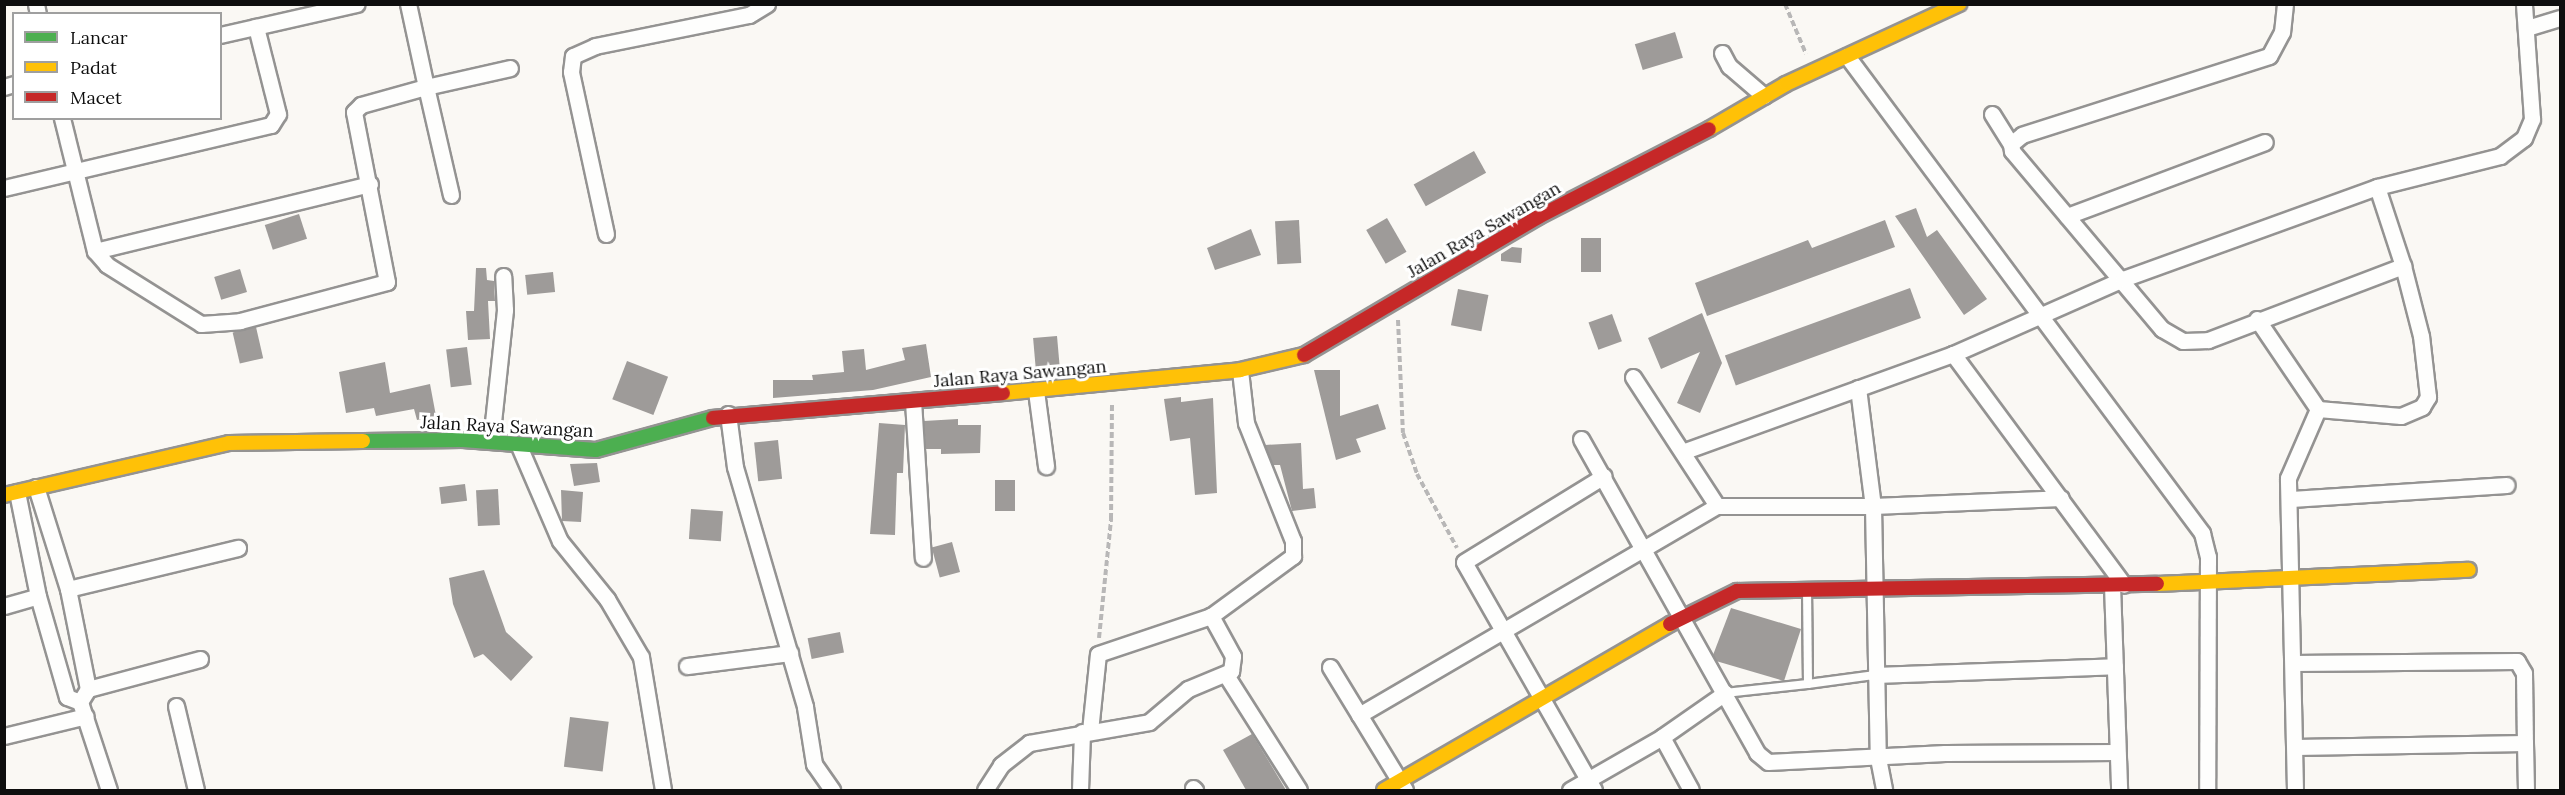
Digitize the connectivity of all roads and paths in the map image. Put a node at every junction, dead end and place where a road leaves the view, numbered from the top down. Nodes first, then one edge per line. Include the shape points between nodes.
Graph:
1 (357, 4) edge
2 (408, 4) edge
3 (767, 4) edge
4 (1785, 4) edge
5 (1959, 4) edge
6 (2285, 4) edge
7 (2524, 4) edge
8 (2560, 18) edge
9 (256, 27) junction
10 (2527, 28) junction
11 (222, 35) edge
12 (1722, 53) dead end
13 (1847, 56) junction
14 (510, 68) dead end
15 (1813, 70) junction
16 (426, 87) junction
17 (1764, 96) junction
18 (1992, 114) dead end
19 (62, 120) edge
20 (2265, 142) dead end
21 (2011, 144) junction
22 (74, 171) junction
23 (370, 184) junction
24 (2377, 187) junction
25 (4, 188) edge
26 (451, 195) dead end
27 (2067, 216) junction
28 (606, 234) dead end
29 (95, 251) junction
30 (2403, 267) junction
31 (503, 276) dead end
32 (2123, 279) junction
33 (1396, 302) junction
34 (2036, 314) junction
35 (2257, 319) junction
36 (1953, 354) junction
37 (1240, 370) junction
38 (1633, 377) dead end
39 (1112, 385) junction
40 (1858, 388) junction
41 (1036, 391) junction
42 (913, 401) junction
43 (2318, 410) junction
44 (728, 414) junction
45 (1581, 439) dead end
46 (491, 441) junction
47 (519, 446) junction
48 (1684, 451) junction
49 (1046, 466) dead end
50 (1604, 476) junction
51 (2507, 485) dead end
52 (36, 487) junction
53 (9, 492) edge
54 (2061, 498) junction
55 (2291, 499) junction
56 (1717, 506) junction
57 (1873, 506) junction
58 (238, 548) dead end
59 (1642, 548) junction
60 (923, 558) dead end
61 (1464, 562) junction
62 (2469, 570) dead end
63 (2292, 577) junction
64 (2204, 583) junction
65 (2118, 585) junction
66 (68, 589) junction
67 (1807, 589) junction
68 (1874, 591) junction
69 (38, 596) junction
70 (4, 606) edge
71 (1211, 616) junction
72 (1680, 618) junction
73 (1502, 633) junction
74 (790, 653) junction
75 (1098, 654) junction
76 (201, 659) dead end
77 (2293, 663) junction
78 (687, 666) dead end
79 (2115, 666) junction
80 (1330, 667) dead end
81 (1226, 675) junction
82 (1875, 675) junction
83 (1808, 684) junction
84 (1725, 693) junction
85 (1543, 702) junction
86 (85, 703) junction
87 (176, 706) dead end
88 (1359, 715) junction
89 (1086, 732) junction
90 (4, 736) edge
91 (1662, 737) junction
92 (2524, 743) junction
93 (2295, 747) junction
94 (2117, 752) junction
95 (1878, 758) junction
96 (1591, 785) edge
97 (1402, 786) edge
98 (108, 790) edge
99 (196, 790) edge
100 (663, 790) edge
101 (832, 790) edge
102 (986, 790) edge
103 (1080, 790) edge
104 (1299, 790) edge
105 (1384, 790) edge
106 (1570, 790) edge
107 (1691, 790) edge
108 (1884, 790) edge
109 (2119, 790) edge
110 (2207, 790) edge
111 (2295, 790) edge
112 (2526, 790) edge

1 - 9 street
2 - 16 street
3 - 28 street via 749,15 595,46 573,56 574,91
4 - 15 path
5 - 13 street, Jalan Raya Sawangan
6 - 21 street via 2282,32 2269,56 2022,135
7 - 10 street
8 - 10 street
9 - 11 street
9 - 22 street via 278,114 271,125
10 - 24 street via 2532,119 2524,138 2500,156
12 - 17 street via 1729,66
13 - 15 street, Jalan Raya Sawangan
13 - 34 street
14 - 16 street
15 - 17 street, Jalan Raya Sawangan
16 - 23 street via 361,105 354,112
16 - 26 street
17 - 33 street, Jalan Raya Sawangan via 1682,144 1538,217
18 - 21 street
19 - 22 street
20 - 27 street
21 - 27 street via 2018,160
22 - 25 street
22 - 29 street
23 - 29 street
23 - 29 street via 388,278 356,294 240,321 201,324 107,265
24 - 30 street
24 - 32 street
27 - 32 street
30 - 35 street
30 - 43 street via 2415,308 2427,382 2422,407 2401,416
31 - 46 street via 505,310
32 - 34 street
32 - 35 street via 2162,329 2184,341 2208,340
33 - 37 street, Jalan Raya Sawangan via 1303,356
33 - 61 path via 1403,357 1402,433 1417,474
34 - 36 street
34 - 64 street via 2196,522 2208,557
35 - 43 street
36 - 40 street
36 - 54 street
37 - 39 street, Jalan Raya Sawangan
37 - 71 street via 1245,423 1293,541 1293,556
38 - 48 street
39 - 41 street, Jalan Raya Sawangan
39 - 75 path via 1111,519
40 - 48 street
40 - 57 street
41 - 42 street, Jalan Raya Sawangan
41 - 49 street
42 - 44 street, Jalan Raya Sawangan
42 - 60 street
43 - 55 street via 2289,471
44 - 47 street, Jalan Raya Sawangan via 596,450
44 - 74 street via 735,467
45 - 50 street
46 - 47 street, Jalan Raya Sawangan
46 - 52 street, Jalan Raya Sawangan via 229,443
47 - 100 street via 560,542 607,599 641,657
48 - 56 street
50 - 59 street
50 - 61 street
51 - 55 street
52 - 53 street, Jalan Raya Sawangan
52 - 66 street
53 - 69 street
54 - 57 street
54 - 65 street
55 - 63 street
56 - 57 street
56 - 59 street
57 - 68 street
58 - 66 street
59 - 72 street
59 - 73 street
61 - 73 street
62 - 63 street
63 - 64 street
63 - 77 street
64 - 65 street
64 - 110 street
65 - 68 street
65 - 79 street
66 - 86 street
67 - 68 street
67 - 72 street via 1737,591
67 - 83 lane
68 - 82 street
69 - 70 street
69 - 86 street via 67,697
71 - 75 street
71 - 81 street via 1233,656
72 - 84 street
72 - 85 street
73 - 85 street
73 - 88 street
74 - 78 street
74 - 101 street via 814,765
75 - 89 street
76 - 86 street
77 - 92 street via 2517,661 2524,673
77 - 93 street
79 - 82 street
79 - 94 street
80 - 88 street
81 - 89 street via 1188,689 1149,722
81 - 104 street
82 - 83 lane
82 - 95 street
83 - 84 lane
84 - 91 street
84 - 95 street via 1758,753 1768,762
85 - 96 street
85 - 97 street
86 - 90 street
86 - 98 street
87 - 99 street
88 - 97 street
89 - 102 street via 1029,743 1001,765
89 - 103 street
91 - 96 street
91 - 107 street
92 - 93 street
92 - 112 street
93 - 111 street
94 - 95 street
94 - 109 street
95 - 108 street
96 - 106 street
97 - 105 street

